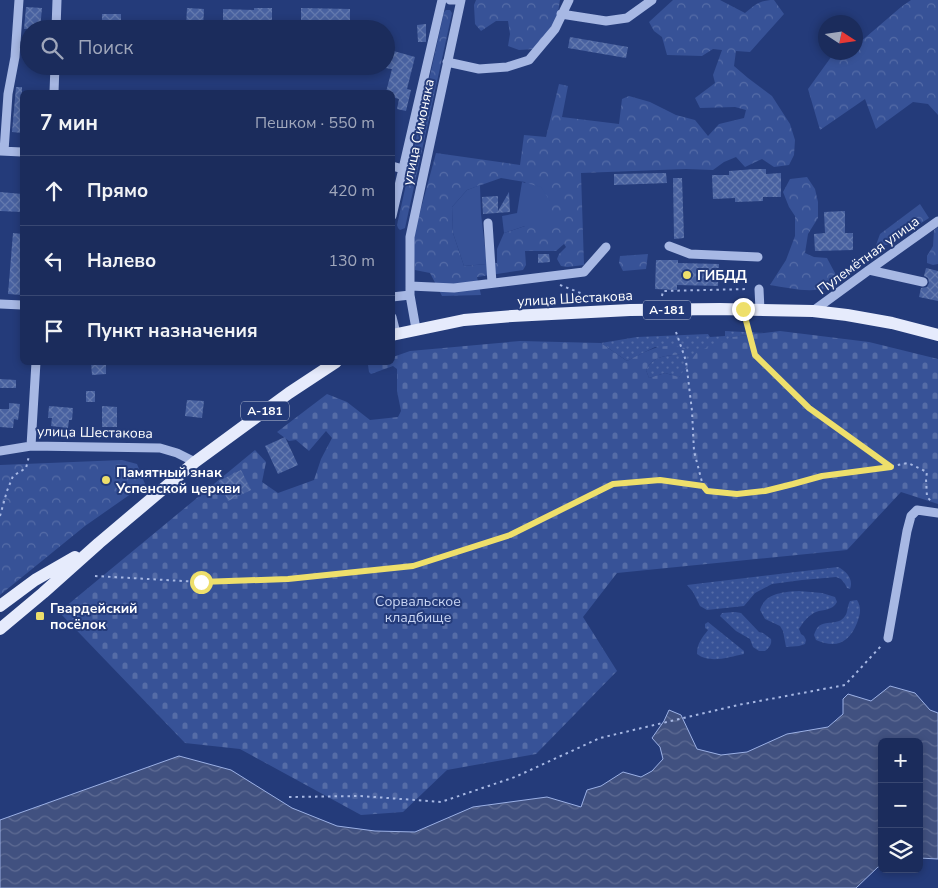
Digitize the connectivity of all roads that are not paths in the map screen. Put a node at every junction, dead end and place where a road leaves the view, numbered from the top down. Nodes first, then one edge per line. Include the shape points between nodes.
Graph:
1 (19, 0) edge
2 (57, 0) edge
3 (442, 0) edge
4 (450, 0) edge
5 (461, 0) edge
6 (569, 0) edge
7 (652, 0) edge
8 (561, 14) junction
9 (56, 20) edge
10 (448, 62) junction
11 (55, 75) edge
12 (54, 90) edge
13 (2, 151) edge
14 (20, 152) edge
15 (395, 167) edge
16 (403, 169) junction
17 (395, 203) edge
18 (938, 221) edge
19 (488, 223) dead end
20 (670, 246) dead end
21 (606, 247) dead end
22 (758, 256) dead end
23 (869, 270) junction
24 (923, 282) dead end
25 (492, 283) junction
26 (759, 289) road end
27 (410, 291) junction
28 (395, 296) edge
29 (0, 304) edge
30 (20, 305) edge
31 (760, 310) junction
32 (813, 311) junction
33 (416, 329) junction
34 (395, 334) edge
35 (938, 335) edge
36 (36, 365) edge
37 (332, 365) edge
38 (31, 446) junction
39 (0, 451) edge
40 (196, 462) junction
41 (938, 513) edge
42 (99, 543) junction
43 (0, 606) edge
44 (0, 629) edge
45 (888, 638) road end

1 - 13 street
2 - 9 street
3 - 16 street, улица Симоняка
4 - 5 street
5 - 10 street, улица Симоняка
6 - 8 street
7 - 8 street via 627,18 606,21
8 - 10 street via 555,29 529,60 507,67 480,69
10 - 27 street, улица Симоняка via 410,237
11 - 12 street
13 - 14 street
15 - 16 street
16 - 17 street, улица Симоняка
18 - 23 street, Пулемётная улица
19 - 25 street
20 - 22 street via 690,254
21 - 25 street via 584,272
23 - 24 street
23 - 32 street, Пулемётная улица
25 - 27 street
26 - 31 street
27 - 28 street
27 - 33 street, улица Симоняка
29 - 30 street
31 - 32 main road, улица Шестакова / А-181
31 - 33 main road, улица Шестакова / А-181 via 630,310 512,316
32 - 35 main road, улица Шестакова / А-181 via 892,323
33 - 34 main road, улица Шестакова / А-181
36 - 38 street
37 - 40 main road, А-181
38 - 39 street, улица Шестакова
38 - 40 street, улица Шестакова via 160,448
40 - 42 main road, А-181
41 - 45 street via 917,510 911,516
42 - 43 main road, А-181 via 35,580
42 - 44 main road, А-181

